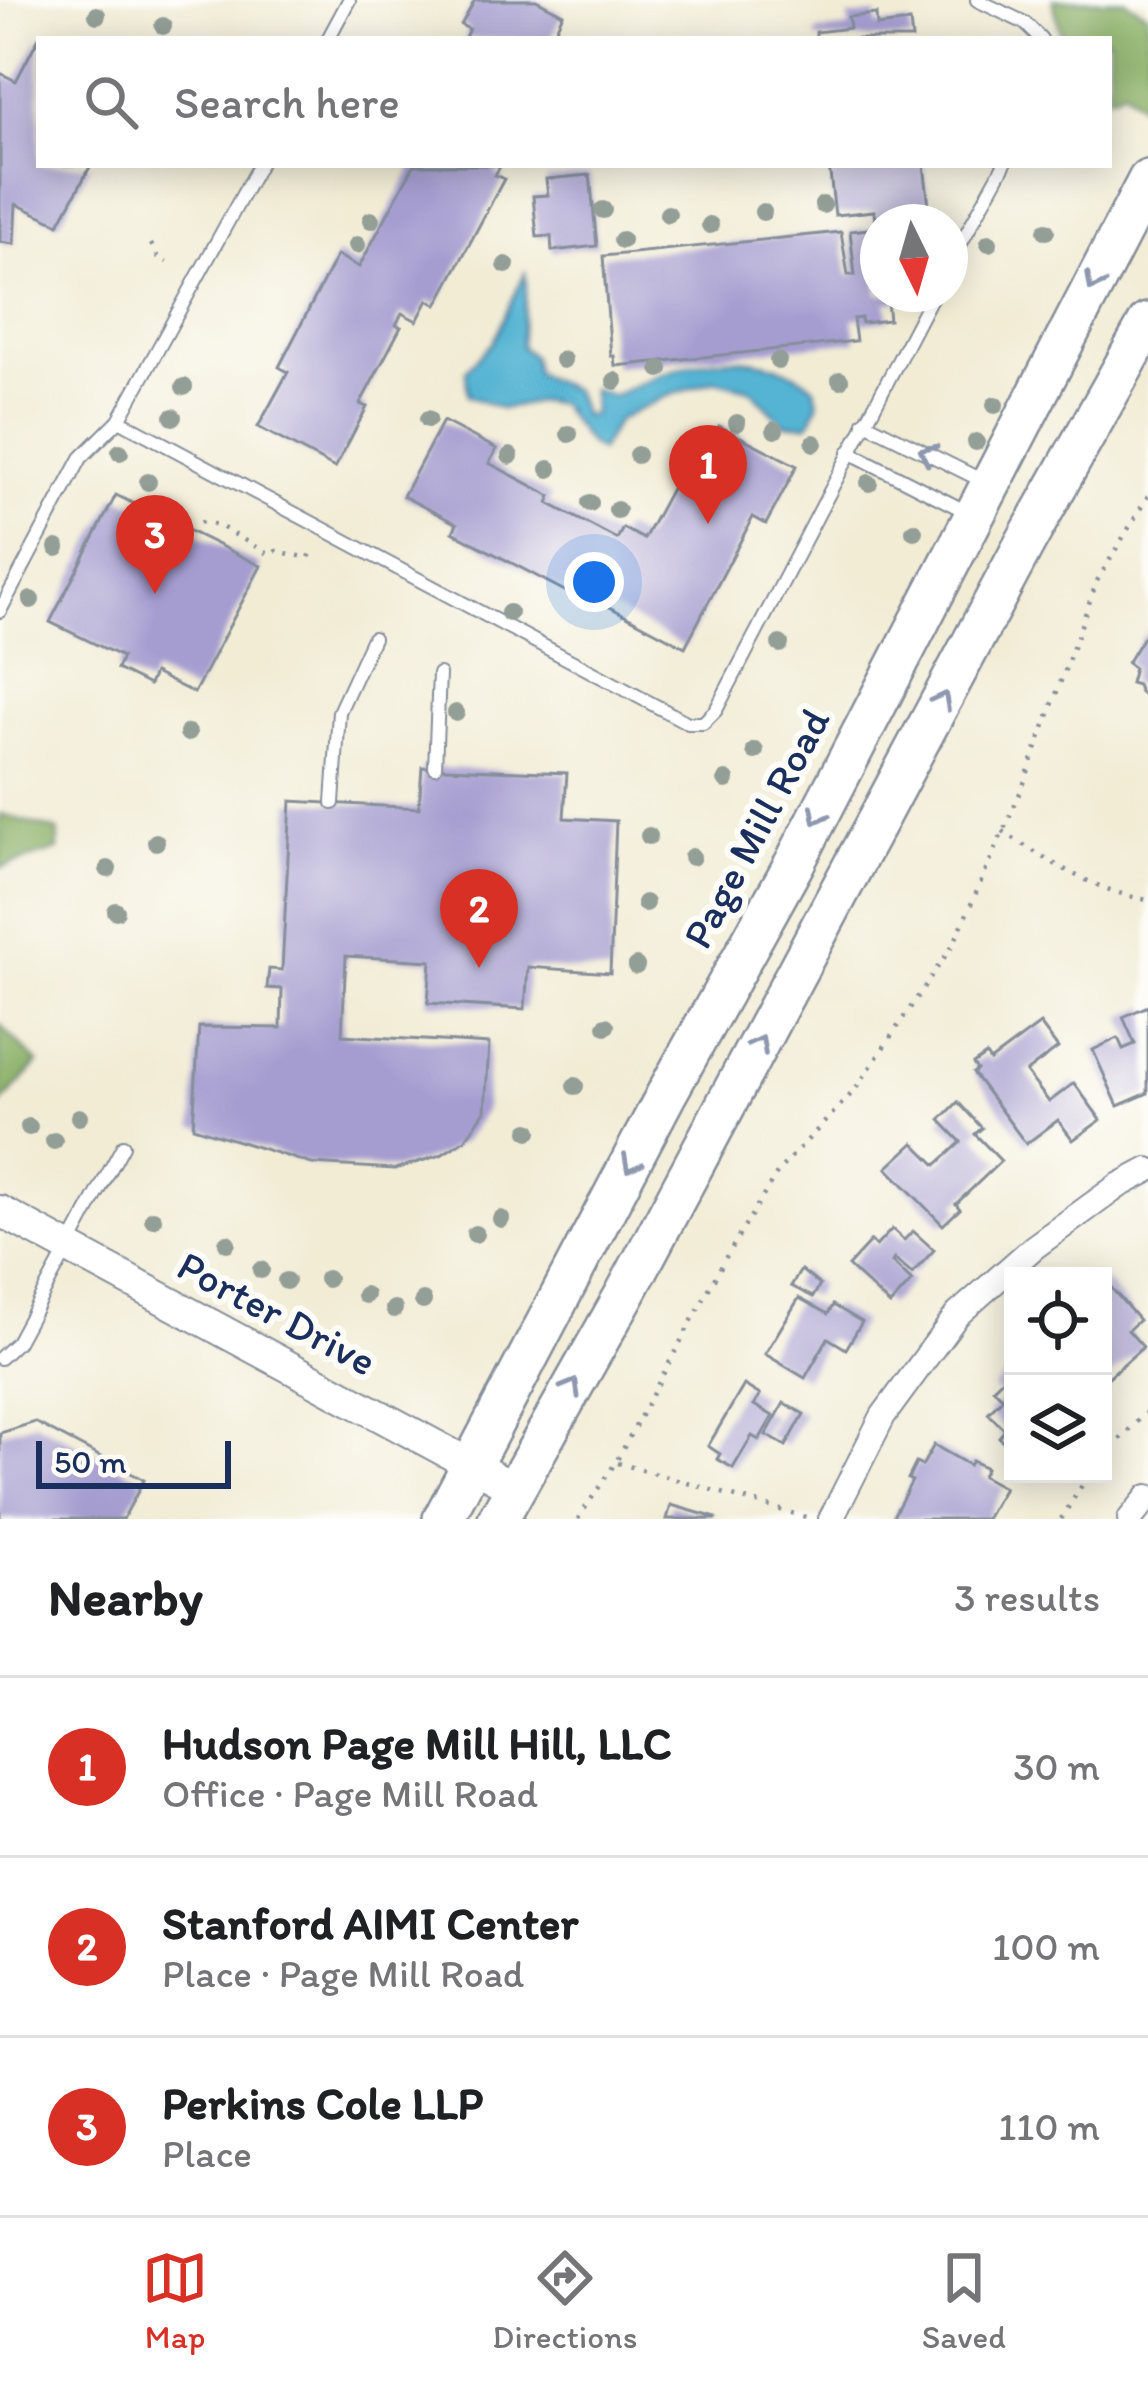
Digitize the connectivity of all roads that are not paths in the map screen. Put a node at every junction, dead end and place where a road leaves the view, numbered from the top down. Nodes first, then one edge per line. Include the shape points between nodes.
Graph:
1 (349, 0) edge
2 (977, 0) edge
3 (330, 36) edge
4 (1038, 36) edge
5 (257, 168) edge
6 (1002, 168) edge
7 (1148, 180) edge
8 (968, 230) edge
9 (923, 312) edge
10 (1148, 323) edge
11 (118, 420) junction
12 (864, 422) junction
13 (849, 452) junction
14 (981, 499) junction
15 (0, 611) edge
16 (373, 638) dead end
17 (439, 674) dead end
18 (435, 767) dead end
19 (333, 802) dead end
20 (123, 1146) dead end
21 (1148, 1170) edge
22 (0, 1211) edge
23 (68, 1248) junction
24 (0, 1358) edge
25 (472, 1466) junction
26 (1148, 1497) edge
27 (506, 1503) edge
28 (443, 1519) edge
29 (831, 1519) edge
30 (1130, 1519) edge

1 - 3 lane
2 - 4 lane
5 - 11 lane
6 - 8 lane
7 -> 14 main road, Page Mill Road
9 - 12 lane
27 -> 10 main road
11 - 13 lane via 688,723 703,724
11 - 15 lane via 81,458
12 - 13 lane
14 -> 12 lane
13 - 14 lane
14 -> 25 main road, Page Mill Road
16 - 19 lane via 339,712
17 - 18 lane
20 - 23 lane
21 - 29 street via 1034,1246 957,1315 883,1416
22 - 23 street, Porter Drive
23 - 24 lane via 17,1342
23 - 25 street, Porter Drive
25 - 27 street, Porter Drive
25 - 28 main road, Page Mill Road
26 - 30 street

